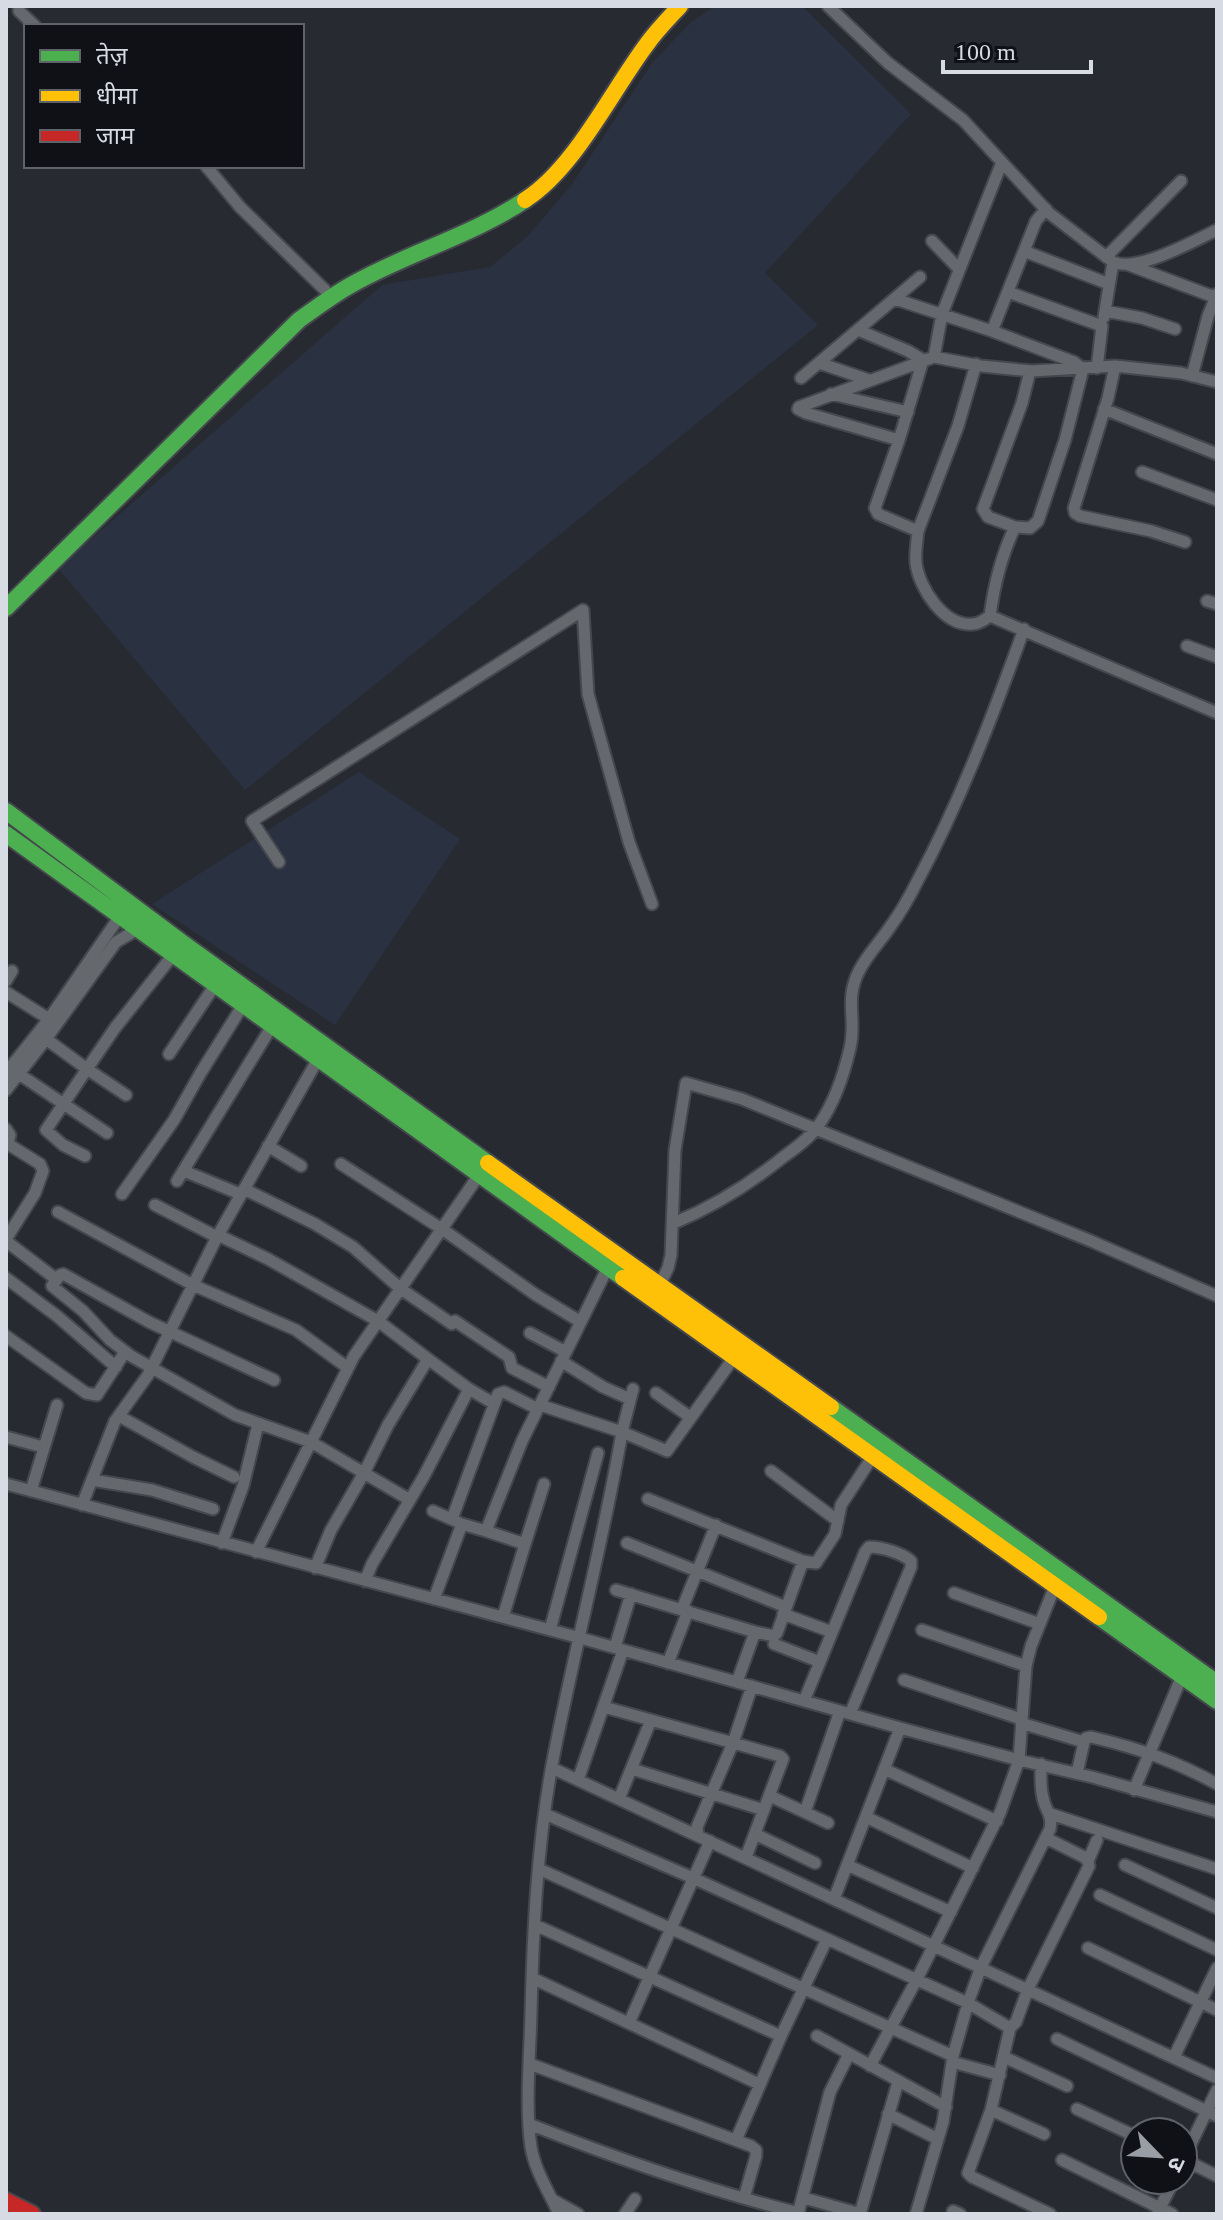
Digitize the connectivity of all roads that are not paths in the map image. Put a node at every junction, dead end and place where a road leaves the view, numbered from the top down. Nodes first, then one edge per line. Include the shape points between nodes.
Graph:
1 (19, 6) edge
2 (665, 6) edge
3 (680, 6) edge
4 (828, 6) edge
5 (33, 24) edge
6 (1002, 162) junction
7 (208, 168) edge
8 (1181, 181) dead end
9 (1046, 209) junction
10 (1217, 230) edge
11 (932, 241) dead end
12 (1024, 251) junction
13 (1110, 259) junction
14 (1129, 265) junction
15 (959, 269) junction
16 (920, 277) dead end
17 (1109, 284) junction
18 (325, 290) junction
19 (1008, 292) junction
20 (1217, 294) edge
21 (895, 299) junction
22 (1105, 311) junction
23 (942, 314) junction
24 (1102, 326) junction
25 (1175, 329) dead end
26 (858, 330) junction
27 (992, 331) junction
28 (928, 358) junction
29 (819, 363) junction
30 (976, 364) junction
31 (1115, 366) junction
32 (1097, 368) junction
33 (1083, 369) junction
34 (1030, 371) junction
35 (1192, 376) junction
36 (801, 378) dead end
37 (870, 380) junction
38 (1217, 382) edge
39 (831, 394) junction
40 (1104, 409) junction
41 (908, 412) junction
42 (899, 440) junction
43 (1217, 454) edge
44 (1142, 472) dead end
45 (1217, 500) edge
46 (1015, 527) junction
47 (918, 531) junction
48 (1185, 542) dead end
49 (6, 593) edge
50 (6, 608) edge
51 (990, 616) junction
52 (1024, 629) junction
53 (1187, 646) dead end
54 (1217, 657) edge
55 (1217, 713) edge
56 (6, 811) edge
57 (6, 834) edge
58 (279, 862) dead end
59 (652, 904) dead end
60 (120, 916) junction
61 (138, 929) junction
62 (173, 955) junction
63 (215, 985) junction
64 (6, 992) edge
65 (243, 1005) junction
66 (49, 1019) junction
67 (272, 1026) junction
68 (46, 1039) junction
69 (169, 1054) dead end
70 (318, 1059) junction
71 (87, 1069) junction
72 (12, 1074) edge
73 (6, 1090) edge
74 (126, 1095) dead end
75 (64, 1104) junction
76 (6, 1129) edge
77 (816, 1129) junction
78 (107, 1133) dead end
79 (268, 1146) junction
80 (85, 1156) dead end
81 (341, 1164) dead end
82 (301, 1166) dead end
83 (479, 1175) junction
84 (244, 1189) junction
85 (122, 1194) dead end
86 (155, 1205) dead end
87 (58, 1212) dead end
88 (674, 1223) junction
89 (442, 1229) junction
90 (217, 1236) junction
91 (6, 1240) edge
92 (608, 1267) junction
93 (6, 1278) edge
94 (54, 1283) junction
95 (660, 1284) junction
96 (193, 1285) junction
97 (401, 1289) junction
98 (1217, 1296) edge
99 (39, 1302) junction
100 (378, 1321) junction
101 (581, 1322) junction
102 (169, 1332) junction
103 (530, 1333) dead end
104 (6, 1336) edge
105 (125, 1352) junction
106 (735, 1356) junction
107 (564, 1357) junction
108 (428, 1359) junction
109 (116, 1367) junction
110 (151, 1368) junction
111 (348, 1368) junction
112 (274, 1380) dead end
113 (549, 1387) junction
114 (469, 1389) junction
115 (656, 1393) dead end
116 (493, 1403) junction
117 (57, 1405) dead end
118 (539, 1407) junction
119 (119, 1416) junction
120 (690, 1417) junction
121 (258, 1424) junction
122 (622, 1432) junction
123 (6, 1437) edge
124 (311, 1442) junction
125 (43, 1447) junction
126 (598, 1453) dead end
127 (873, 1456) junction
128 (771, 1471) dead end
129 (364, 1473) junction
130 (234, 1477) dead end
131 (92, 1480) junction
132 (6, 1484) edge
133 (544, 1484) dead end
134 (31, 1491) junction
135 (648, 1499) dead end
136 (410, 1500) junction
137 (82, 1505) junction
138 (213, 1509) dead end
139 (433, 1511) dead end
140 (457, 1521) junction
141 (838, 1521) junction
142 (716, 1525) junction
143 (486, 1531) junction
144 (222, 1543) junction
145 (627, 1543) dead end
146 (525, 1544) junction
147 (256, 1552) junction
148 (803, 1561) junction
149 (315, 1568) junction
150 (698, 1571) junction
151 (365, 1581) junction
152 (1055, 1586) junction
153 (616, 1590) dead end
154 (954, 1593) dead end
155 (631, 1594) junction
156 (434, 1599) junction
157 (685, 1610) junction
158 (785, 1610) junction
159 (503, 1617) junction
160 (1040, 1624) junction
161 (550, 1630) junction
162 (922, 1630) dead end
163 (755, 1632) junction
164 (832, 1632) junction
165 (578, 1637) junction
166 (774, 1644) dead end
167 (619, 1648) junction
168 (820, 1662) junction
169 (668, 1663) junction
170 (1026, 1666) junction
171 (1182, 1676) junction
172 (904, 1680) dead end
173 (737, 1682) junction
174 (1217, 1683) edge
175 (752, 1686) junction
176 (804, 1701) junction
177 (1217, 1701) edge
178 (604, 1707) junction
179 (845, 1712) junction
180 (651, 1720) junction
181 (1021, 1721) junction
182 (900, 1728) junction
183 (1084, 1742) junction
184 (733, 1743) junction
185 (1150, 1752) junction
186 (1019, 1760) junction
187 (1041, 1764) junction
188 (552, 1768) junction
189 (632, 1769) junction
190 (884, 1769) junction
191 (1077, 1773) junction
192 (578, 1780) junction
193 (1217, 1784) edge
194 (1134, 1790) junction
195 (711, 1793) junction
196 (770, 1796) junction
197 (619, 1799) junction
198 (764, 1810) junction
199 (805, 1812) junction
200 (1217, 1812) edge
201 (545, 1814) junction
202 (1051, 1814) junction
203 (866, 1817) junction
204 (997, 1821) junction
205 (828, 1823) dead end
206 (755, 1834) junction
207 (698, 1836) junction
208 (1046, 1838) junction
209 (1097, 1840) dead end
210 (710, 1841) junction
211 (746, 1857) junction
212 (1088, 1861) junction
213 (815, 1863) dead end
214 (847, 1865) junction
215 (1125, 1865) dead end
216 (973, 1868) junction
217 (539, 1869) junction
218 (1217, 1869) edge
219 (693, 1878) junction
220 (1100, 1895) dead end
221 (834, 1899) junction
222 (1217, 1908) edge
223 (951, 1912) junction
224 (535, 1925) junction
225 (672, 1927) junction
226 (827, 1939) junction
227 (934, 1945) junction
228 (1088, 1948) dead end
229 (1217, 1950) edge
230 (981, 1967) junction
231 (1217, 1968) edge
232 (651, 1976) junction
233 (532, 1978) junction
234 (917, 1979) junction
235 (804, 1987) junction
236 (1028, 1989) junction
237 (968, 2003) junction
238 (1201, 2003) junction
239 (1217, 2010) edge
240 (629, 2023) junction
241 (891, 2028) junction
242 (1010, 2028) junction
243 (781, 2036) junction
244 (817, 2036) dead end
245 (1057, 2039) dead end
246 (849, 2054) junction
247 (1004, 2057) junction
248 (1174, 2057) junction
249 (952, 2059) junction
250 (530, 2064) junction
251 (870, 2066) junction
252 (1000, 2075) junction
253 (1217, 2078) edge
254 (898, 2082) junction
255 (759, 2084) junction
256 (1067, 2086) dead end
257 (1217, 2090) edge
258 (946, 2107) junction
259 (1077, 2109) dead end
260 (991, 2110) junction
261 (1212, 2113) edge
262 (888, 2114) junction
263 (529, 2124) junction
264 (1119, 2129) edge
265 (1044, 2134) dead end
266 (1199, 2134) edge
267 (938, 2139) junction
268 (736, 2140) junction
269 (1062, 2160) dead end
270 (1199, 2167) edge
271 (1217, 2176) edge
272 (744, 2198) junction
273 (804, 2198) junction
274 (553, 2199) junction
275 (635, 2199) dead end
276 (6, 2201) edge
277 (1159, 2211) edge
278 (798, 2213) edge
279 (32, 2214) edge
280 (559, 2214) edge
281 (578, 2214) edge
282 (625, 2214) edge
283 (860, 2214) edge
284 (916, 2214) edge
285 (1050, 2214) edge
286 (1172, 2214) edge

1 - 5 street
2 - 18 main road via 561,157 520,195
3 - 50 main road via 542,189 496,219 350,285 299,320
4 - 6 street via 888,63 963,120
6 - 9 street
6 - 15 street
7 - 18 street
8 - 13 street
9 - 12 street
9 - 13 street
10 - 14 street
11 - 15 street
12 - 17 street
12 - 19 street
13 - 14 street
13 - 17 street
14 - 20 street
15 - 23 street
16 - 21 street
17 - 22 street
18 - 49 main road
19 - 24 street
19 - 27 street
20 - 35 street
21 - 23 street
21 - 26 street
22 - 24 street
22 - 25 street
23 - 27 street
23 - 28 street
24 - 32 street
26 - 28 street
26 - 29 street
27 - 33 street
28 - 30 street
28 - 37 street
28 - 41 street
29 - 36 street
29 - 37 street
30 - 34 street
30 - 47 street
31 - 32 street
31 - 35 street
31 - 40 street
32 - 33 street
33 - 34 street
33 - 46 street via 1038,521 1030,528
34 - 46 street via 983,509 988,517
35 - 38 street
37 - 39 street
39 - 41 street
39 - 42 street via 798,409
40 - 43 street
40 - 48 street via 1075,513
41 - 42 street
42 - 47 street via 875,508
44 - 45 street
46 - 51 street via 993,590
47 - 51 street via 916,565 934,602 962,624 976,625
51 - 52 street
52 - 55 street
52 - 77 street via 967,779 920,877 857,974 850,996 852,1040 847,1061
53 - 54 street
56 - 95 main road
57 - 60 main road
58 - 59 street via 252,821 583,610 588,694
60 - 61 main road
60 - 66 street
61 - 62 main road
61 - 68 street via 116,942
62 - 63 main road
62 - 71 street
63 - 65 main road
63 - 69 street
64 - 66 street
65 - 67 main road
65 - 85 street
66 - 72 street
67 - 70 main road
67 - 84 street via 181,1176 240,1194
68 - 71 street
68 - 72 street
70 - 79 street
70 - 83 main road
71 - 74 street
71 - 75 street
72 - 73 street
72 - 75 street
75 - 78 street
75 - 80 street via 46,1130
76 - 91 street via 8,1144 43,1171
77 - 88 street via 727,1199
77 - 88 street via 686,1083 675,1150
77 - 98 street
79 - 82 street
79 - 84 street
81 - 89 street
83 - 89 street
83 - 92 main road
84 - 90 street
84 - 97 street via 328,1231
86 - 90 street
87 - 96 street
88 - 95 street via 671,1255
89 - 97 street
89 - 101 street
90 - 96 street
90 - 100 street
91 - 94 street
92 - 101 street
92 - 106 main road
93 - 99 street
94 - 99 street
94 - 102 street via 63,1274
94 - 105 street
95 - 174 main road
96 - 102 street
96 - 111 street via 296,1330
97 - 100 street
97 - 113 street via 509,1357 512,1368
99 - 109 street
100 - 108 street
100 - 111 street
101 - 107 street
102 - 110 street
102 - 112 street
103 - 107 street
104 - 109 street via 86,1393 97,1395
105 - 109 street
105 - 110 street
106 - 120 street
106 - 127 main road
107 - 113 street
107 - 122 street via 603,1387 632,1394
108 - 114 street
108 - 129 street
110 - 119 street
110 - 121 street
111 - 124 street
113 - 118 street
114 - 116 street
114 - 136 street
115 - 120 street
116 - 118 street via 504,1392
116 - 140 street
117 - 125 street
118 - 122 street
118 - 143 street
119 - 130 street
119 - 131 street
120 - 122 street via 667,1451
121 - 124 street
121 - 144 street
122 - 165 street
123 - 125 street
124 - 129 street
124 - 147 street
125 - 134 street
126 - 161 street
127 - 141 street via 841,1505
127 - 152 main road
128 - 141 street
129 - 136 street
129 - 149 street
131 - 137 street
131 - 138 street via 152,1490
132 - 134 street
133 - 146 street
134 - 137 street
135 - 142 street
136 - 151 street
137 - 144 street
139 - 140 street
140 - 143 street
140 - 156 street
141 - 148 street via 821,1558 816,1563
142 - 148 street
142 - 150 street
143 - 146 street
144 - 147 street
145 - 150 street
146 - 159 street
147 - 149 street
148 - 158 street
149 - 151 street
150 - 157 street
150 - 158 street
151 - 156 street
152 - 160 street
152 - 171 main road
153 - 155 street
154 - 160 street
155 - 157 street
155 - 167 street
156 - 159 street
157 - 163 street
157 - 169 street
158 - 163 street via 774,1636
158 - 164 street
159 - 161 street
160 - 170 street
161 - 165 street
162 - 170 street
163 - 173 street
164 - 168 street
164 - 179 street via 869,1547 911,1561
165 - 167 street
165 - 188 street
166 - 168 street
167 - 169 street
167 - 178 street
168 - 176 street
169 - 173 street
170 - 181 street
171 - 177 main road
171 - 185 street
172 - 181 street
173 - 175 street
175 - 176 street
175 - 184 street
176 - 179 street
178 - 180 street
178 - 192 street
179 - 182 street
179 - 199 street
180 - 184 street
180 - 189 street
181 - 183 street
181 - 186 street
182 - 186 street
182 - 190 street
183 - 185 street via 1091,1737
183 - 191 street
184 - 195 street
184 - 196 street via 783,1759
185 - 193 street
185 - 194 street
186 - 187 street
186 - 204 street
187 - 191 street
187 - 202 street via 1043,1800
188 - 192 street
188 - 201 street
189 - 195 street
189 - 197 street
190 - 203 street
190 - 204 street
191 - 194 street
192 - 197 street
194 - 200 street
195 - 198 street
195 - 207 street
196 - 198 street
196 - 199 street
197 - 207 street
198 - 206 street
199 - 205 street
201 - 217 street
201 - 219 street
202 - 208 street
202 - 218 street
203 - 214 street
203 - 216 street
204 - 216 street
206 - 211 street
206 - 213 street
207 - 210 street
208 - 212 street
208 - 230 street
209 - 212 street
210 - 211 street
210 - 219 street
211 - 221 street
212 - 236 street
214 - 221 street
214 - 223 street
215 - 222 street
216 - 223 street
217 - 224 street
217 - 225 street
219 - 225 street
219 - 226 street
220 - 229 street
221 - 227 street
223 - 227 street
224 - 232 street
224 - 233 street
225 - 232 street
225 - 235 street
226 - 234 street
226 - 235 street
227 - 230 street
227 - 234 street
228 - 238 street
230 - 236 street
230 - 237 street
231 - 238 street
232 - 240 street
232 - 243 street
233 - 240 street
233 - 250 street
234 - 237 street
234 - 241 street
235 - 241 street
235 - 243 street
236 - 242 street
236 - 248 street
237 - 242 street
237 - 249 street
238 - 239 street
238 - 248 street
240 - 255 street
241 - 249 street
241 - 251 street
242 - 247 street
243 - 255 street
244 - 246 street
245 - 261 street
246 - 251 street
246 - 273 street via 830,2092
247 - 252 street
247 - 256 street
248 - 253 street
249 - 252 street
249 - 258 street
250 - 263 street
250 - 268 street
251 - 254 street
252 - 260 street
254 - 258 street
254 - 262 street
255 - 268 street
257 - 261 street
258 - 267 street
259 - 264 street
260 - 265 street
260 - 285 street via 968,2173
261 - 266 street
262 - 267 street
262 - 283 street
263 - 272 street
263 - 274 street via 535,2161
267 - 284 street
268 - 272 street via 756,2150
269 - 277 street
270 - 271 street
272 - 278 street
273 - 278 street
273 - 283 street
274 - 280 street
274 - 281 street
275 - 282 street
276 - 279 main road
277 - 286 street

